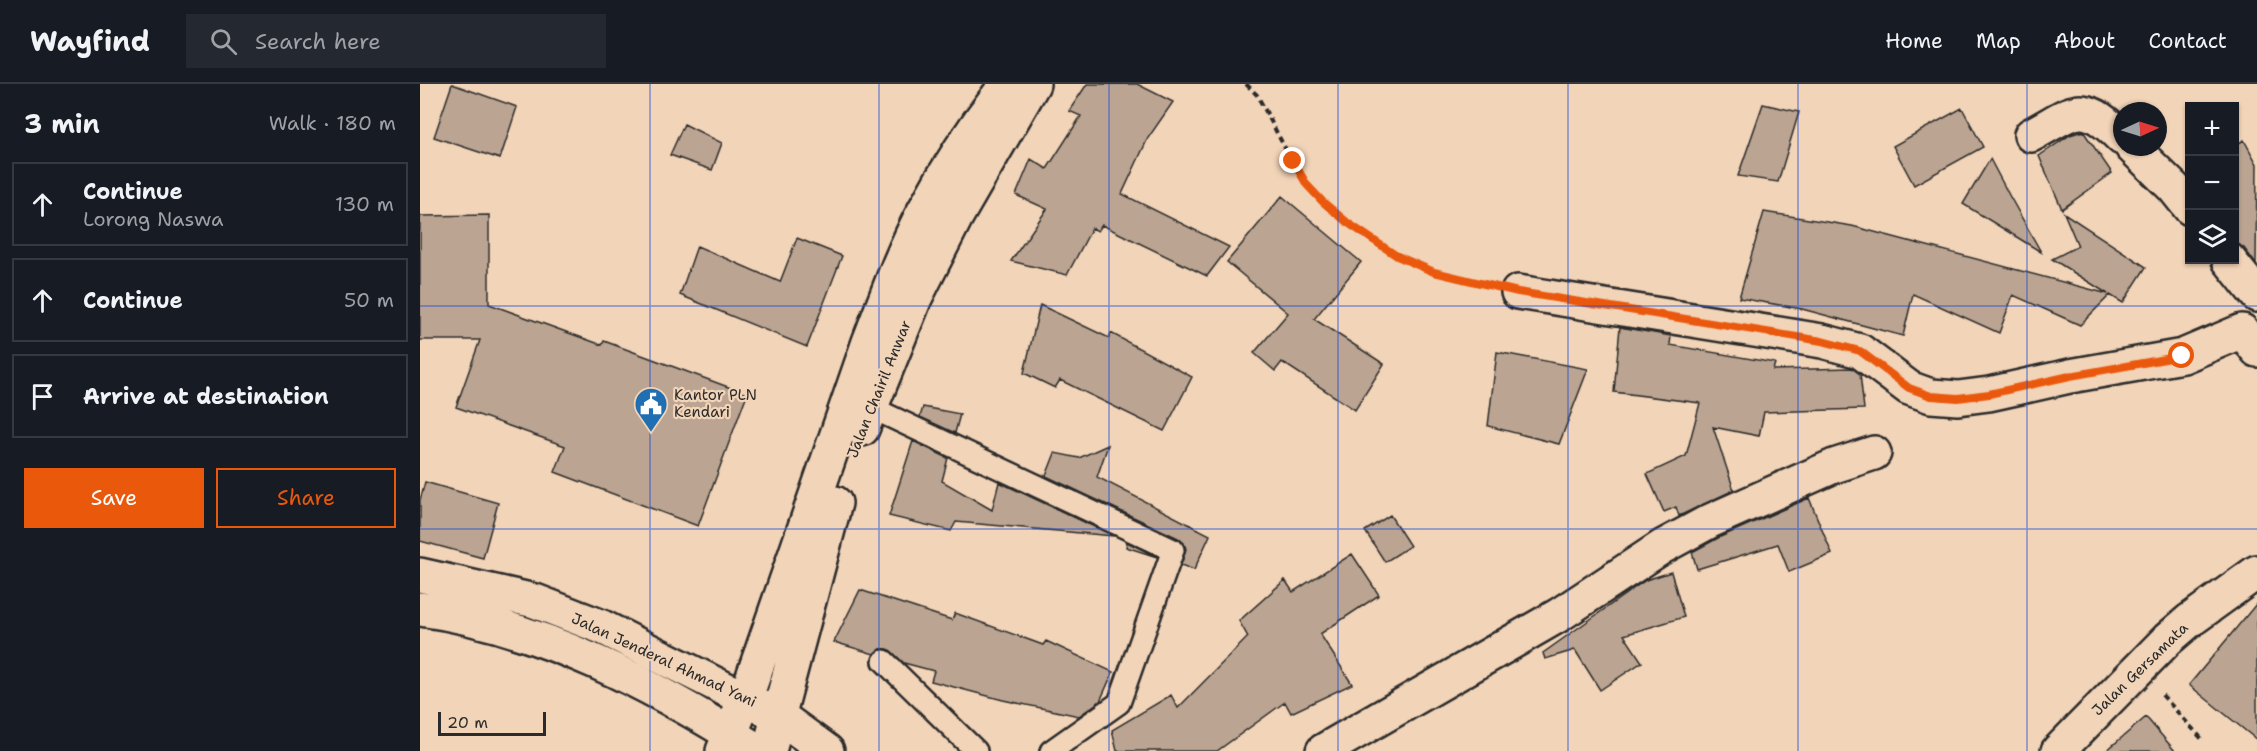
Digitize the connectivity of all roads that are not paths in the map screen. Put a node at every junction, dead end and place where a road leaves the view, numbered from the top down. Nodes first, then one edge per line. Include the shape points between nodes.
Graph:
1 (1006, 84) edge
2 (1033, 84) edge
3 (2113, 130) edge
4 (2031, 135) dead end
5 (2141, 156) edge
6 (2185, 202) edge
7 (2232, 264) edge
8 (907, 285) junction
9 (1518, 292) road end
10 (2257, 295) edge
11 (2252, 334) edge
12 (870, 407) junction
13 (1874, 453) dead end
14 (2257, 572) edge
15 (420, 575) edge
16 (420, 609) edge
17 (884, 661) dead end
18 (746, 698) junction
19 (779, 716) junction
20 (727, 742) edge
21 (758, 751) edge
22 (769, 751) edge
23 (827, 751) edge
24 (976, 751) edge
25 (1051, 751) edge
26 (1323, 751) edge
27 (2058, 751) edge

1 - 8 main road, Jalan Chairil Anwar via 956,154 923,213
2 - 8 main road, Jalan Chairil Anwar via 956,217
3 - 4 main road via 2098,116 2084,111 2070,114
5 - 6 main road
7 - 10 main road
8 - 12 main road, Jalan Chairil Anwar
8 - 18 main road, Jalan Chairil Anwar via 869,342
9 - 11 main road via 1822,341 1860,351 1909,388 1931,396 1958,398 2182,356
12 - 19 main road, Jalan Chairil Anwar via 829,519
12 - 25 lane via 1173,550 1119,703
13 - 26 main road via 1834,466 1710,520 1559,615
14 - 27 main road, Jalan Gersamata via 2189,621
15 - 18 main road, Jalan Jenderal Ahmad Yani via 535,601 602,627
16 - 20 main road, Jalan Jenderal Ahmad Yani via 519,631 591,660 645,686
17 - 24 lane
18 - 19 main road, Jalan Jenderal Ahmad Yani
18 - 20 main road, Jalan Chairil Anwar
19 - 22 main road, Jalan Chairil Anwar
19 - 23 main road, Jalan Jenderal Ahmad Yani
20 - 21 main road, Jalan Jenderal Ahmad Yani

